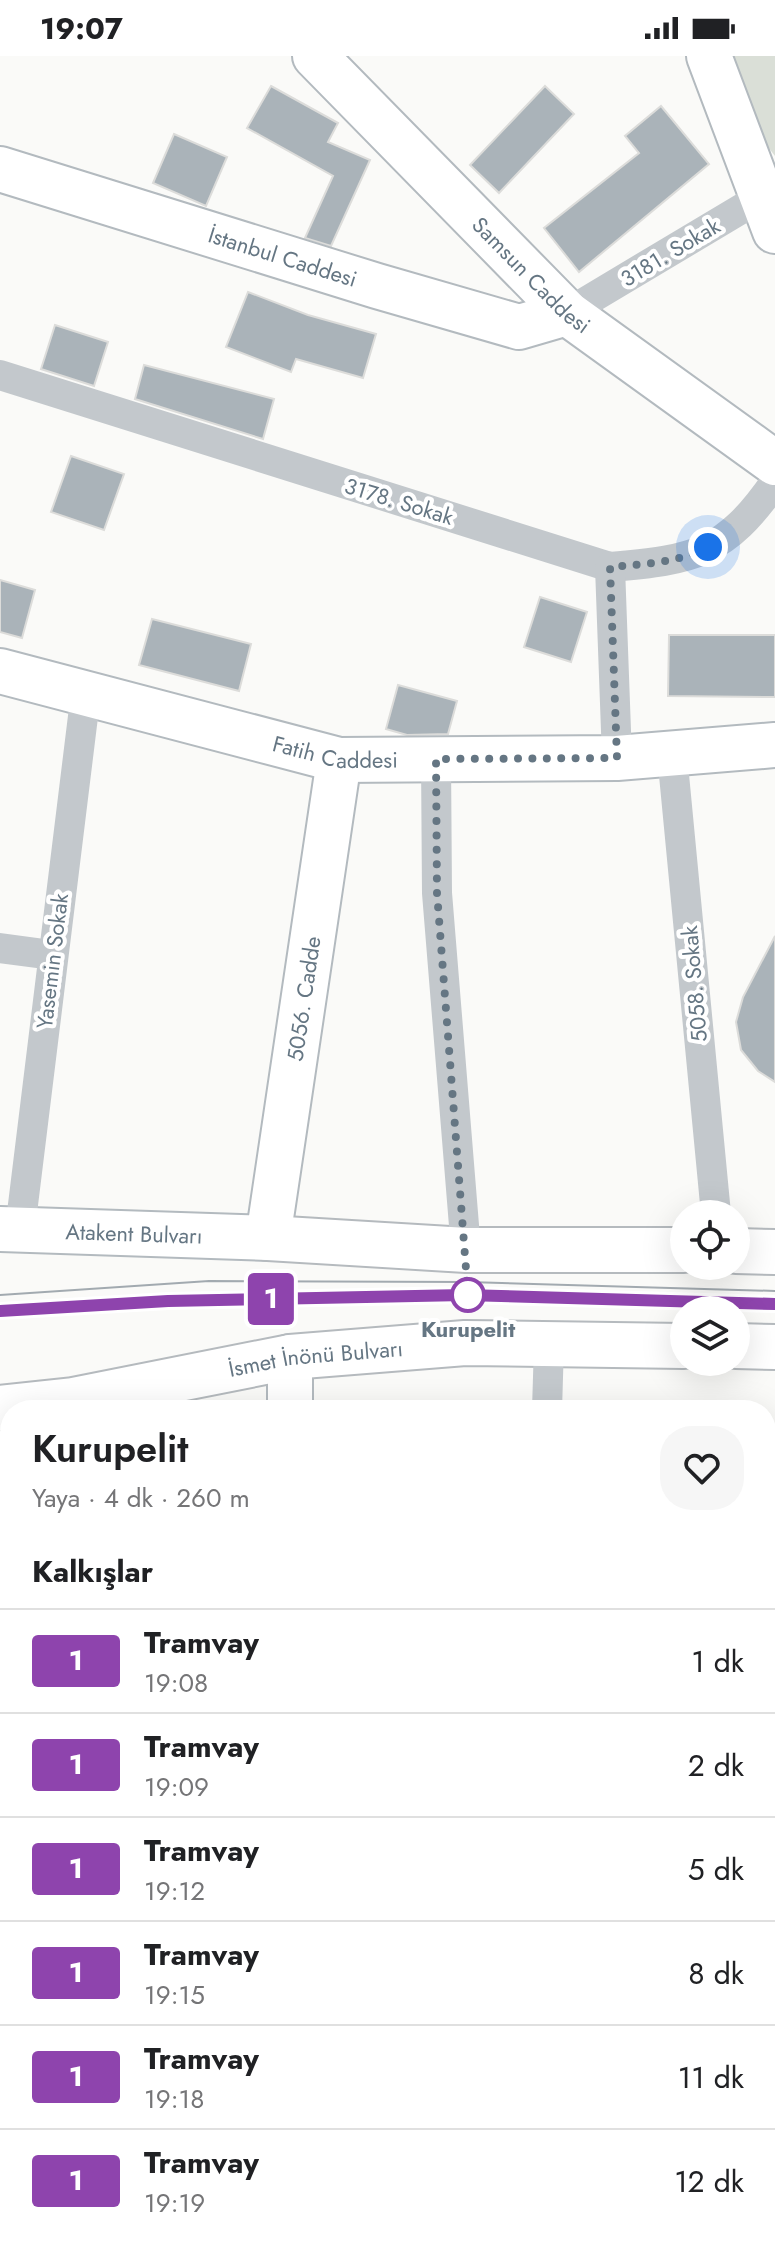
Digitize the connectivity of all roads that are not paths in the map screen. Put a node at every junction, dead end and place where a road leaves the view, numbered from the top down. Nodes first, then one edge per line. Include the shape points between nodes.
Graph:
1 (315, 56) edge
2 (709, 56) edge
3 (0, 169) edge
4 (770, 208) edge
5 (567, 313) junction
6 (0, 375) edge
7 (775, 463) edge
8 (775, 482) edge
9 (610, 567) junction
10 (0, 671) edge
11 (86, 692) junction
12 (775, 745) edge
13 (672, 754) junction
14 (617, 758) junction
15 (436, 759) junction
16 (339, 760) junction
17 (0, 948) edge
18 (52, 955) junction
19 (715, 1200) edge
20 (10, 1229) edge
21 (268, 1238) junction
22 (466, 1250) junction
23 (670, 1250) edge
24 (750, 1251) edge
25 (775, 1252) edge
26 (549, 1344) junction
27 (670, 1346) edge
28 (750, 1346) edge
29 (775, 1347) edge
30 (290, 1357) junction
31 (97, 1400) edge
32 (290, 1400) edge
33 (547, 1400) edge

1 - 5 main road, Samsun Caddesi
2 - 4 main road
3 - 5 main road, İstanbul Caddesi via 519,327
4 - 5 street, 3181. Sokak
5 - 7 main road, Samsun Caddesi
6 - 9 street, 3178. Sokak
8 - 9 street, 3178. Sokak via 727,538 690,557
9 - 14 street
10 - 11 main road, Fatih Caddesi
11 - 16 main road, Fatih Caddesi
11 - 18 street, Yasemin Sokak
12 - 13 main road, Fatih Caddesi
13 - 14 main road, Fatih Caddesi
13 - 19 street, 5058. Sokak
14 - 15 main road, Fatih Caddesi
15 - 16 main road, Fatih Caddesi
15 - 22 street via 437,893
16 - 21 main road, 5056. Cadde
17 - 18 street
18 - 20 street, Yasemin Sokak
20 - 21 main road, Atakent Bulvarı
21 - 22 main road
22 - 23 main road
24 - 25 main road
26 - 27 main road, İsmet İnönü Bulvarı
26 - 30 main road, İsmet İnönü Bulvarı via 465,1343
26 - 33 street
28 - 29 main road
30 - 31 main road, İsmet İnönü Bulvarı
30 - 32 main road

